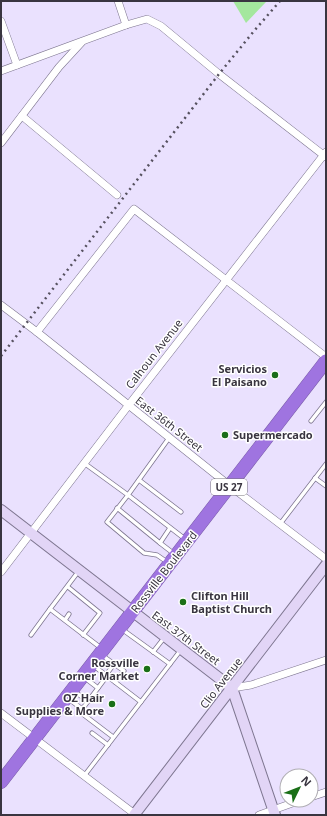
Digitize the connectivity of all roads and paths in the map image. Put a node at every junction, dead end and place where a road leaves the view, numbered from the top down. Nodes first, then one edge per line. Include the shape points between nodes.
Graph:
1 (118, 1) edge
2 (1, 21) edge
3 (126, 25) junction
4 (83, 41) junction
5 (17, 65) junction
6 (1, 71) edge
7 (22, 116) junction
8 (1, 143) edge
9 (325, 155) edge
10 (117, 195) dead end
11 (226, 279) junction
12 (1, 305) edge
13 (37, 332) junction
14 (326, 357) edge
15 (326, 361) edge
16 (326, 402) edge
17 (128, 406) junction
18 (311, 421) dead end
19 (169, 438) junction
20 (84, 463) junction
21 (326, 464) edge
22 (325, 469) edge
23 (315, 478) junction
24 (139, 480) junction
25 (230, 486) junction
26 (326, 486) edge
27 (128, 495) junction
28 (117, 508) junction
29 (1, 510) edge
30 (181, 512) dead end
31 (280, 524) junction
32 (170, 528) junction
33 (30, 533) junction
34 (187, 541) junction
35 (160, 542) junction
36 (326, 559) edge
37 (173, 560) junction
38 (326, 565) edge
39 (79, 571) junction
40 (1, 572) edge
41 (68, 587) junction
42 (80, 597) junction
43 (78, 601) dead end
44 (89, 604) junction
45 (86, 608) dead end
46 (50, 609) junction
47 (132, 613) junction
48 (68, 614) dead end
49 (65, 620) junction
50 (77, 621) dead end
51 (74, 627) junction
52 (120, 628) junction
53 (31, 635) dead end
54 (83, 635) junction
55 (165, 637) junction
56 (181, 650) junction
57 (102, 652) junction
58 (154, 652) junction
59 (326, 660) edge
60 (92, 664) junction
61 (114, 664) junction
62 (170, 664) junction
63 (83, 676) junction
64 (106, 676) junction
65 (115, 682) junction
66 (98, 688) junction
67 (232, 688) junction
68 (70, 694) junction
69 (88, 701) junction
70 (141, 702) junction
71 (82, 709) junction
72 (1, 713) edge
73 (92, 733) dead end
74 (114, 737) junction
75 (35, 739) junction
76 (108, 745) junction
77 (84, 776) junction
78 (1, 782) edge
79 (274, 812) edge
80 (135, 815) edge
81 (259, 815) edge

1 - 3 street
2 - 5 street
3 - 4 street
3 - 9 street via 147,19 160,26
4 - 5 street
4 - 7 street via 59,67
5 - 6 street
7 - 8 street
7 - 10 street
9 - 11 street, Calhoun Avenue
11 - 13 street via 134,208
11 - 14 street
11 - 17 street, Calhoun Avenue
12 - 13 street, East 36th Street
13 - 17 street, East 36th Street
15 - 25 highway, Rossville Boulevard / US 27
16 - 18 lane
17 - 19 street, East 36th Street
17 - 20 street, Calhoun Avenue
19 - 24 lane
19 - 25 street, East 36th Street
20 - 27 lane
20 - 33 street, Calhoun Avenue
21 - 22 lane
22 - 23 lane
23 - 26 lane
23 - 31 lane
24 - 27 lane
24 - 30 lane
25 - 31 street, East 36th Street
25 - 34 highway, Rossville Boulevard / US 27
27 - 28 lane
27 - 32 lane
28 - 35 lane
28 - 37 lane via 108,522 144,553
29 - 33 main road, East 37th Street
31 - 36 street, East 36th Street
32 - 34 lane
32 - 35 lane
33 - 39 main road, East 37th Street
33 - 40 street, Calhoun Avenue
34 - 37 highway, Rossville Boulevard / US 27
35 - 37 lane
37 - 47 highway, Rossville Boulevard / US 27
38 - 67 main road, Clio Avenue
39 - 41 lane
39 - 47 main road, East 37th Street
41 - 42 lane
41 - 46 lane
42 - 43 lane
42 - 44 lane
44 - 45 lane
44 - 54 lane via 100,613
46 - 49 lane
46 - 53 lane
47 - 52 highway, Rossville Boulevard / US 27
47 - 55 main road, East 37th Street
48 - 49 lane
49 - 51 lane
50 - 51 lane
51 - 54 lane
52 - 57 highway, Rossville Boulevard / US 27
52 - 58 lane
54 - 57 lane
55 - 56 main road, East 37th Street
55 - 58 lane
56 - 62 lane
56 - 67 main road, East 37th Street
57 - 60 highway, Rossville Boulevard / US 27
57 - 61 lane
58 - 62 lane
59 - 67 street via 251,685
60 - 63 highway, Rossville Boulevard / US 27
60 - 64 lane
61 - 64 lane
61 - 65 lane via 124,671
62 - 70 lane
63 - 66 lane
63 - 68 highway, Rossville Boulevard / US 27
64 - 65 lane
64 - 66 lane
65 - 70 lane
66 - 69 lane
67 - 79 main road
67 - 80 main road, Clio Avenue
68 - 69 lane
68 - 71 lane
68 - 75 highway, Rossville Boulevard / US 27
69 - 71 lane
70 - 74 lane
71 - 74 lane via 80,712
72 - 75 street
73 - 76 lane
74 - 76 lane
75 - 77 street
75 - 78 highway, Rossville Boulevard / US 27
76 - 77 lane
77 - 80 street
79 - 81 street

